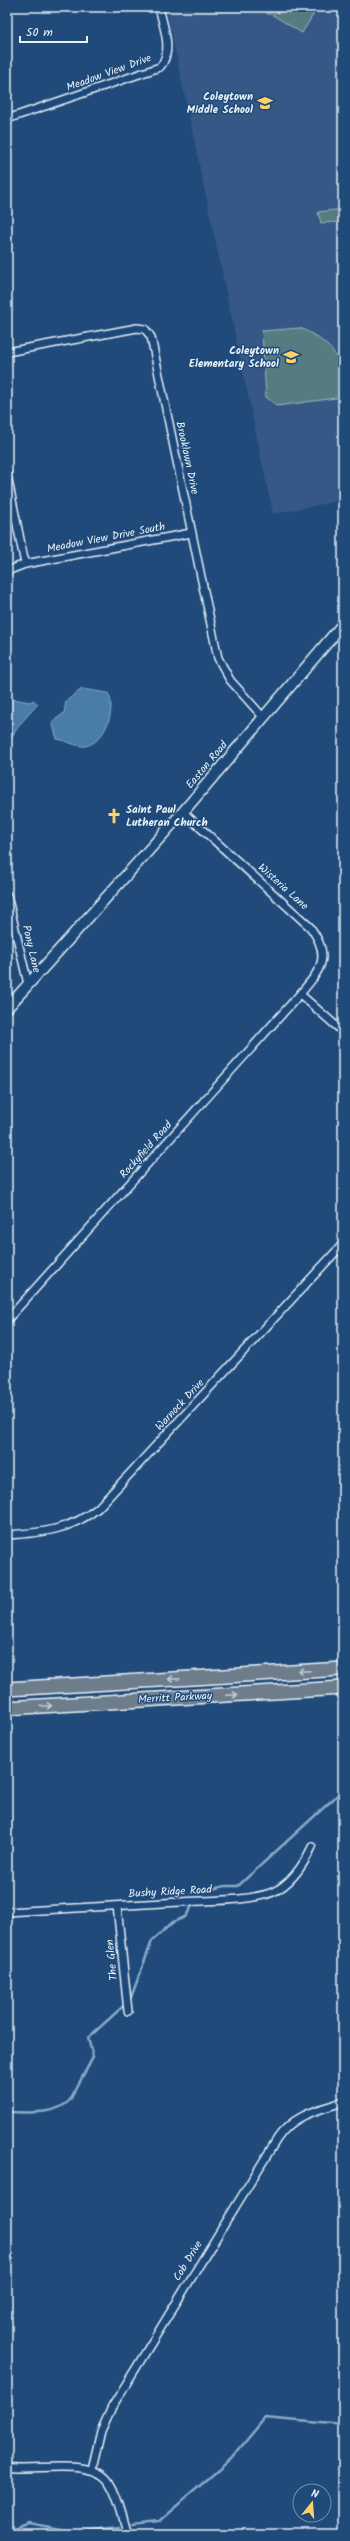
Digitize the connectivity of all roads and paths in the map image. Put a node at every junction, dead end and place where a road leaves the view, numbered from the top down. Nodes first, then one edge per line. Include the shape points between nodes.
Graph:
1 (159, 7) edge
2 (7, 119) edge
3 (7, 352) edge
4 (7, 475) edge
5 (191, 533) junction
6 (26, 564) junction
7 (7, 570) edge
8 (343, 624) edge
9 (263, 718) junction
10 (183, 812) junction
11 (7, 895) edge
12 (28, 984) junction
13 (300, 994) junction
14 (7, 1008) edge
15 (343, 1032) edge
16 (343, 1244) edge
17 (7, 1320) edge
18 (7, 1535) edge
19 (343, 1669) edge
20 (343, 1688) edge
21 (7, 1689) edge
22 (7, 1708) edge
23 (312, 1847) dead end
24 (117, 1906) junction
25 (7, 1912) edge
26 (128, 2010) dead end
27 (343, 2102) edge
28 (7, 2467) edge
29 (92, 2469) junction
30 (128, 2534) edge

1 - 2 street, Meadow View Drive via 167,47 164,62 160,67
3 - 5 street, Brooklawn Drive via 145,328 151,337
4 - 6 street
5 - 6 street, Meadow View Drive South
5 - 9 street, Brooklawn Drive via 213,636 223,669
6 - 7 street, Meadow View Drive South
8 - 9 main road, Easton Road
9 - 10 main road, Easton Road
10 - 12 main road, Easton Road
10 - 13 street, Wisteria Lane via 303,921 318,938 323,952 322,962 315,976
11 - 12 street, Pony Lane
12 - 14 main road, Easton Road
13 - 15 street
13 - 17 street, Rockyfield Road
16 - 18 street, Warnock Drive via 98,1508 80,1521 59,1529
19 -> 21 highway, Merritt Parkway
22 -> 20 highway, Merritt Parkway
23 - 24 street, Bushy Ridge Road via 306,1861 292,1878 272,1892 222,1900
24 - 25 street, Bushy Ridge Road
24 - 26 street, The Glen
27 - 29 street, Cob Drive via 295,2119 274,2143 115,2401 101,2431
28 - 29 street
29 - 30 street via 103,2476 111,2486

